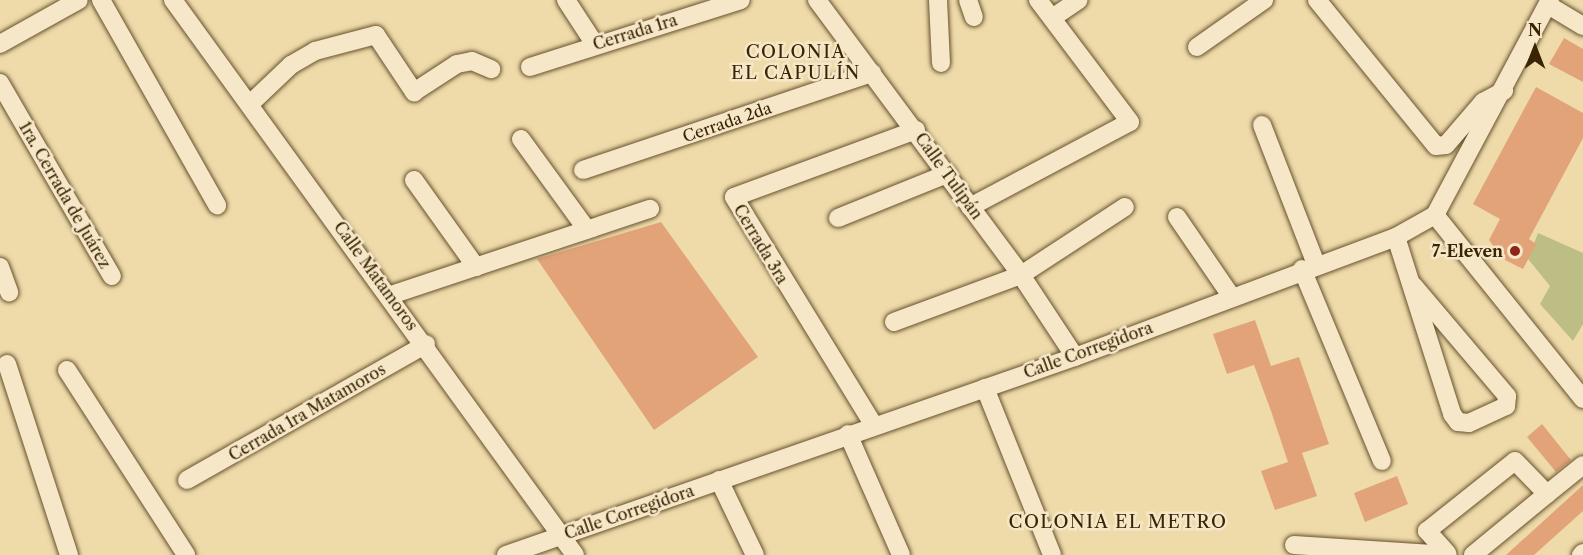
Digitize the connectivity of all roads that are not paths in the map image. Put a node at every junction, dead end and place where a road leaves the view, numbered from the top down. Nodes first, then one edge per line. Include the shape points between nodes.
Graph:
1 (79, 0) edge
2 (101, 0) edge
3 (173, 0) edge
4 (566, 0) edge
5 (741, 0) edge
6 (817, 0) edge
7 (938, 0) edge
8 (1038, 0) edge
9 (1079, 0) edge
10 (1264, 0) edge
11 (1317, 0) edge
12 (1549, 2) edge
13 (1052, 18) junction
14 (1583, 26) edge
15 (594, 43) junction
16 (0, 44) edge
17 (1197, 47) dead end
18 (941, 63) dead end
19 (530, 67) dead end
20 (491, 69) dead end
21 (872, 73) junction
22 (0, 83) edge
23 (1504, 91) junction
24 (250, 104) junction
25 (1262, 125) dead end
26 (916, 130) junction
27 (521, 139) dead end
28 (583, 170) dead end
29 (947, 174) junction
30 (414, 180) dead end
31 (216, 205) dead end
32 (970, 207) junction
33 (1125, 207) dead end
34 (650, 209) dead end
35 (1435, 214) junction
36 (1177, 217) dead end
37 (838, 218) dead end
38 (587, 230) junction
39 (1396, 237) junction
40 (0, 267) edge
41 (476, 267) junction
42 (1309, 267) junction
43 (1021, 274) junction
44 (112, 276) dead end
45 (1413, 285) junction
46 (9, 292) dead end
47 (391, 295) junction
48 (1231, 296) junction
49 (894, 322) dead end
50 (426, 344) junction
51 (1075, 357) junction
52 (7, 364) dead end
53 (67, 370) dead end
54 (985, 388) junction
55 (1583, 399) edge
56 (873, 424) junction
57 (848, 434) junction
58 (1382, 461) dead end
59 (1583, 465) edge
60 (188, 480) dead end
61 (719, 480) junction
62 (1548, 494) junction
63 (562, 536) junction
64 (1294, 545) dead end
65 (1448, 554) edge
66 (69, 555) edge
67 (186, 555) edge
68 (506, 555) edge
69 (575, 555) edge
70 (755, 555) edge
71 (901, 555) edge
72 (1052, 555) edge
73 (1473, 555) edge

1 - 16 street
2 - 31 street
3 - 24 street, Calle Matamoros
4 - 15 street
5 - 15 street, Cerrada 1ra
6 - 21 street, Calle Tulipán
7 - 18 street
8 - 13 street
9 - 13 street
10 - 17 street
11 - 23 street via 1436,146 1446,145 1483,102
12 - 14 street
12 - 23 street
13 - 32 street via 1130,122
15 - 19 street, Cerrada 1ra
20 - 24 street via 472,61 457,63 414,92 376,35 315,51 291,65
21 - 26 street, Calle Tulipán
21 - 28 street, Cerrada 2da
22 - 44 street, 1ra. Cerrada de Juárez
23 - 35 street
24 - 47 street, Calle Matamoros
25 - 42 street
26 - 29 street, Calle Tulipán
26 - 56 street, Cerrada 3ra via 734,197
27 - 38 street
29 - 32 street, Calle Tulipán
29 - 37 street
30 - 41 street
32 - 43 street, Calle Tulipán
33 - 43 street
34 - 38 street
35 - 39 street, Calle Corregidora
35 - 55 street
36 - 48 street
38 - 41 street
39 - 42 street, Calle Corregidora
39 - 45 street
40 - 46 street
41 - 47 street
42 - 48 street, Calle Corregidora
42 - 58 street
43 - 49 street
43 - 51 street, Calle Tulipán
45 - 45 street via 1507,396 1506,406 1458,422
47 - 50 street, Calle Matamoros
48 - 51 street, Calle Corregidora
50 - 60 street, Cerrada 1ra Matamoros
50 - 63 street, Calle Matamoros
51 - 54 street, Calle Corregidora
52 - 66 street
53 - 67 street
54 - 56 street, Calle Corregidora
54 - 72 street
56 - 57 street, Calle Corregidora
57 - 61 street, Calle Corregidora
57 - 71 street
59 - 62 street
61 - 63 street, Calle Corregidora
61 - 70 street
62 - 65 street via 1515,461 1427,531
62 - 73 street
63 - 68 street, Calle Corregidora
63 - 69 street, Calle Matamoros
64 - 65 street

